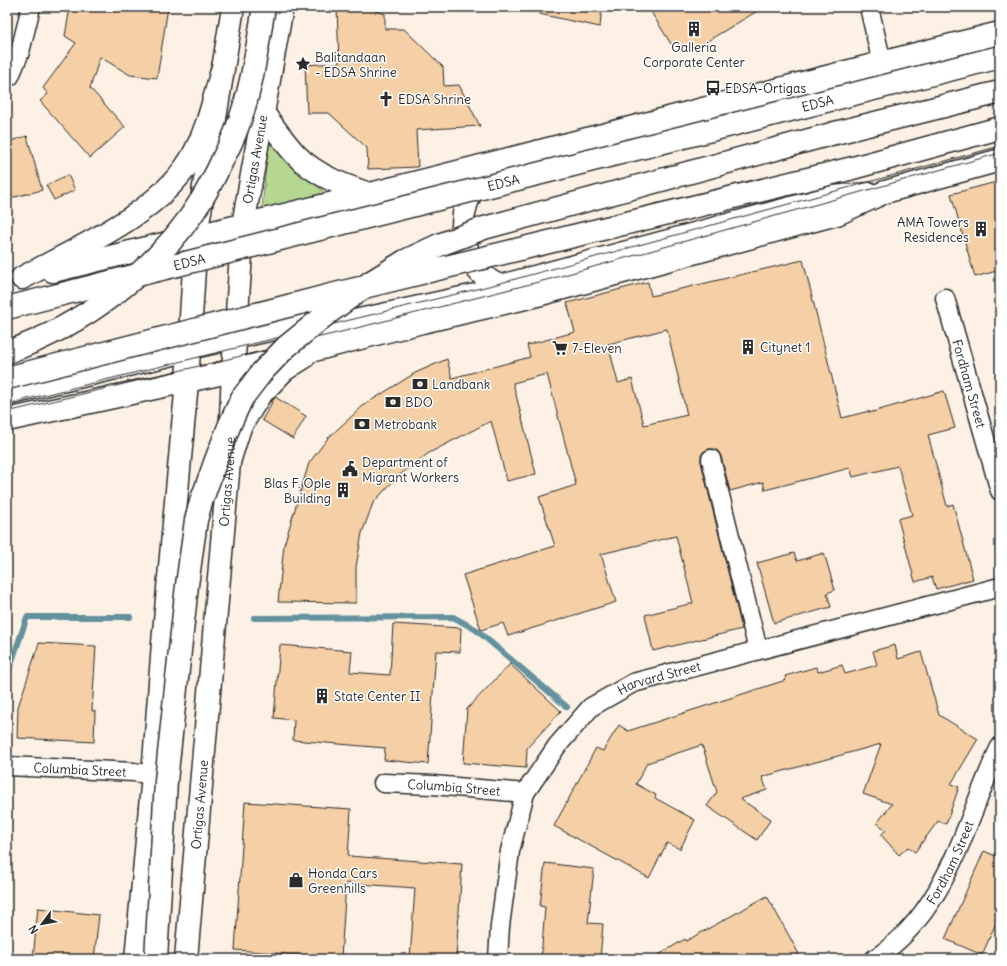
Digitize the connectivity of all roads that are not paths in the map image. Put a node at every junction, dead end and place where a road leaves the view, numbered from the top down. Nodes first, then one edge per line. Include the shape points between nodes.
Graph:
1 (31, 7) edge
2 (233, 7) edge
3 (264, 7) edge
4 (282, 7) edge
5 (869, 7) edge
6 (1000, 33) edge
7 (1000, 57) edge
8 (882, 63) junction
9 (223, 67) junction
10 (7, 78) edge
11 (1000, 92) edge
12 (214, 121) junction
13 (262, 122) junction
14 (1000, 128) edge
15 (1000, 160) edge
16 (496, 164) junction
17 (885, 192) junction
18 (372, 195) junction
19 (243, 225) junction
20 (196, 236) junction
21 (14, 280) edge
22 (496, 284) junction
23 (945, 298) dead end
24 (7, 308) edge
25 (235, 342) junction
26 (315, 351) junction
27 (7, 352) edge
28 (185, 352) junction
29 (233, 371) junction
30 (7, 378) edge
31 (187, 382) junction
32 (7, 394) edge
33 (7, 420) edge
34 (711, 459) dead end
35 (229, 462) junction
36 (1000, 492) edge
37 (1000, 587) edge
38 (758, 650) junction
39 (1000, 747) edge
40 (7, 766) edge
41 (153, 775) junction
42 (383, 783) dead end
43 (525, 793) junction
44 (137, 949) edge
45 (186, 951) edge
46 (156, 959) edge
47 (498, 959) edge
48 (874, 959) edge

1 - 10 street via 20,52
2 - 9 main road
3 - 27 main road, bridge via 252,74 238,127 202,199 187,220 155,258 106,299 50,334
4 - 13 main road, Ortigas Avenue
5 - 8 street
6 - 8 main road, EDSA
7 - 24 main road, EDSA, bridge
8 - 16 main road, EDSA
9 - 12 main road
9 - 21 main road via 207,126 192,158 180,176 136,214 105,234
11 - 46 main road, bridge via 835,133 484,228 439,245 393,268 344,301 286,347 242,398 209,478 196,520 182,620 166,781
12 - 13 main road via 222,134 241,140 254,137
12 - 20 main road
13 - 18 main road via 296,155 320,173
13 - 19 main road, Ortigas Avenue
14 - 30 main road, bridge via 849,169 324,297
15 - 17 main road
16 - 18 main road, EDSA
16 - 22 main road via 481,178 469,196 463,227 471,258 480,271
17 - 22 main road via 832,196
17 - 26 main road via 837,214 534,296 422,322
18 - 19 main road, EDSA
19 - 20 main road, EDSA
19 - 25 main road, Ortigas Avenue
20 - 21 main road, EDSA
20 - 28 main road
22 - 25 main road
22 - 25 main road via 494,291 286,336
23 - 36 street, Fordham Street
25 - 28 main road
25 - 29 main road, Ortigas Avenue
26 - 29 main road
26 - 35 main road via 284,370 259,396 240,427
28 - 31 main road
28 - 32 main road
29 - 31 main road
29 - 35 main road, Ortigas Avenue
31 - 33 main road
31 - 41 main road
34 - 38 street
35 - 45 main road, Ortigas Avenue
37 - 38 street, Harvard Street
38 - 43 street, Harvard Street via 634,683 591,706 557,746
39 - 48 street, Fordham Street via 938,890 905,935
40 - 41 street, Columbia Street
41 - 44 main road
42 - 43 street, Columbia Street
43 - 47 street, Harvard Street via 510,851
44 - 45 main road via 145,947 154,951

